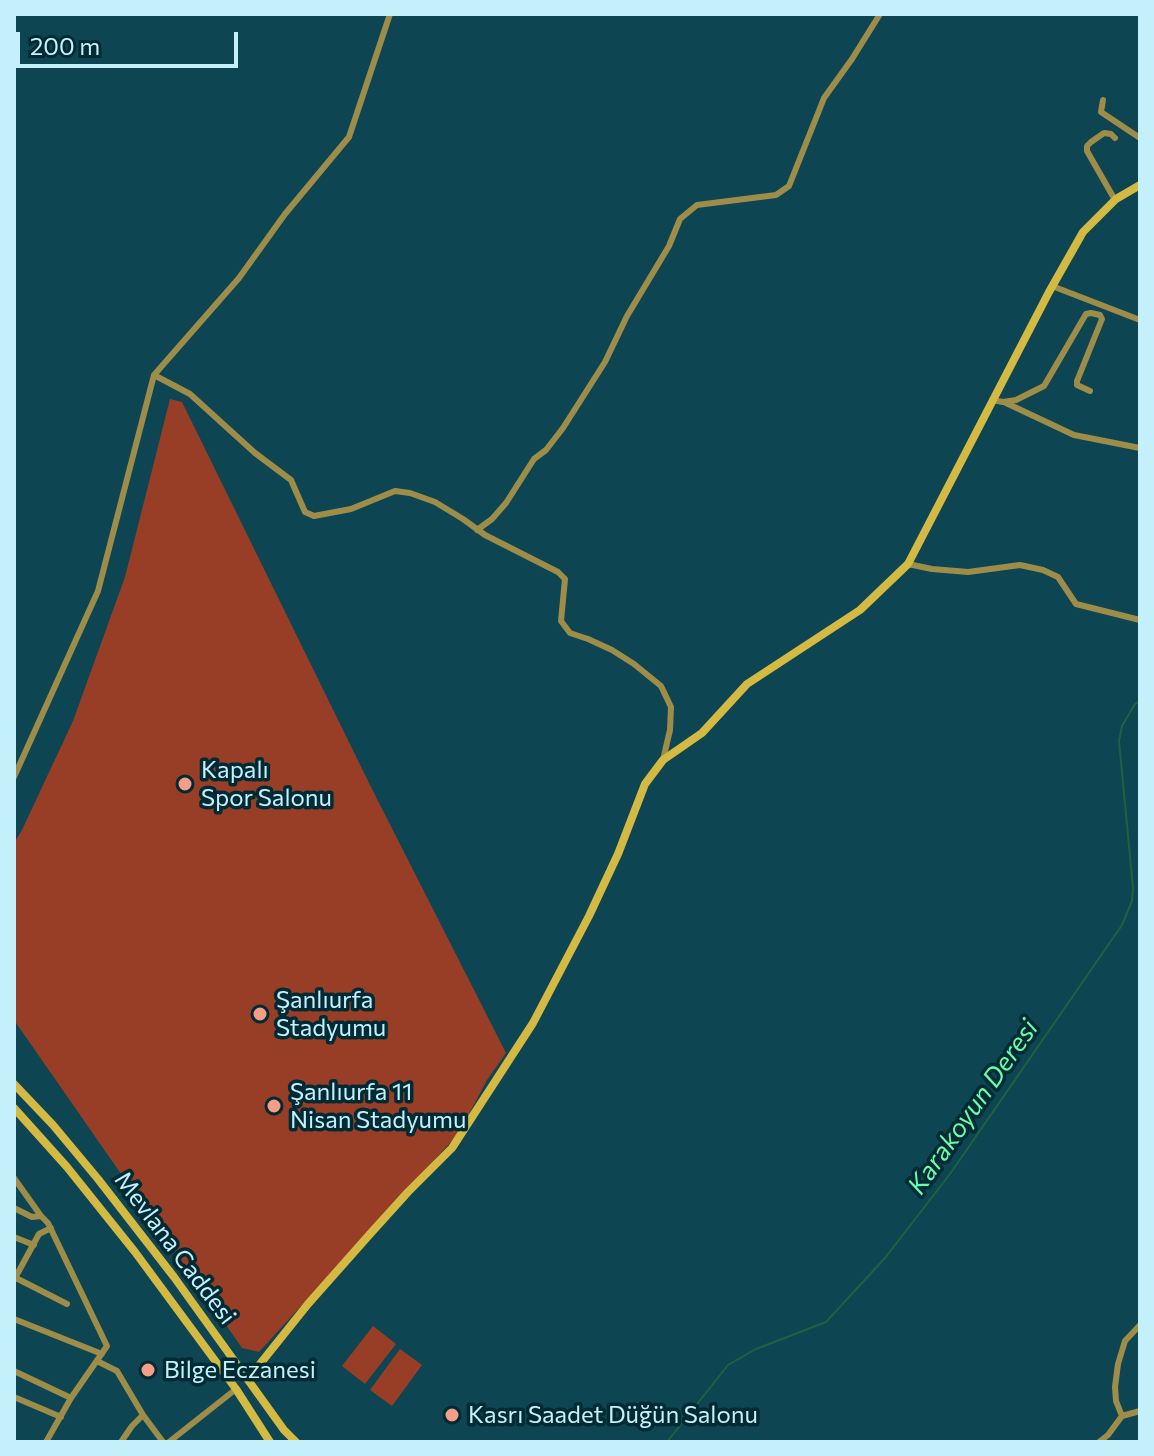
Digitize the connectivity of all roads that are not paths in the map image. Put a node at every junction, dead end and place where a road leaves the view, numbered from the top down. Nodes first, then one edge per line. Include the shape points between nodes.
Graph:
1 (390, 14) edge
2 (880, 14) edge
3 (1103, 100) dead end
4 (1115, 138) dead end
5 (1140, 138) edge
6 (1140, 185) edge
7 (1115, 200) junction
8 (1052, 286) junction
9 (1140, 320) edge
10 (154, 375) junction
11 (1090, 391) dead end
12 (992, 400) junction
13 (1003, 402) junction
14 (1140, 448) edge
15 (477, 530) junction
16 (908, 564) junction
17 (1140, 620) edge
18 (663, 760) junction
19 (14, 777) edge
20 (14, 1084) edge
21 (14, 1108) edge
22 (14, 1178) edge
23 (17, 1186) edge
24 (14, 1208) edge
25 (41, 1216) junction
26 (51, 1228) junction
27 (14, 1237) edge
28 (34, 1245) junction
29 (14, 1278) edge
30 (67, 1304) dead end
31 (14, 1319) edge
32 (1140, 1325) edge
33 (100, 1358) junction
34 (14, 1371) edge
35 (248, 1379) junction
36 (236, 1389) junction
37 (14, 1397) edge
38 (71, 1398) junction
39 (1140, 1411) edge
40 (143, 1415) junction
41 (1122, 1416) junction
42 (61, 1417) junction
43 (46, 1442) edge
44 (121, 1442) edge
45 (166, 1442) edge
46 (270, 1442) edge
47 (296, 1442) edge
48 (1099, 1442) edge

1 - 10 street via 349,137 239,278
2 - 15 street via 824,98 789,186 776,195 697,205 680,219 605,362 563,428 534,459 506,503
3 - 5 street via 1101,112
4 - 7 street via 1104,133 1087,151
6 - 7 street
7 - 8 street via 1083,232
8 - 9 street
8 - 12 street
10 - 15 street via 190,394 291,480 305,512 314,516 351,509 395,491 435,502
10 - 19 street via 98,591
11 - 13 street via 1077,381 1102,319 1091,313 1044,386
12 - 13 street
12 - 16 street
13 - 14 street via 1074,435
15 - 18 street via 558,572 565,579 561,621 570,633 612,650 661,686 671,707
16 - 17 street via 968,572 1020,565 1043,570 1058,577 1076,604
16 - 18 street via 860,610 747,684 702,733
18 - 35 street via 645,784 589,916 533,1023 452,1148 308,1304
20 - 35 street, Mevlana Caddesi via 98,1179
21 - 36 street via 125,1240
22 - 23 street
23 - 25 street
24 - 25 street
25 - 26 street
26 - 28 street via 39,1234
26 - 33 street via 107,1346
27 - 28 street
28 - 29 street
29 - 30 street
31 - 33 street
32 - 41 street via 1125,1341 1118,1364 1116,1401
33 - 38 street
33 - 40 street via 117,1371
34 - 38 street
35 - 47 street, Mevlana Caddesi
36 - 45 street
36 - 46 street
37 - 42 street
38 - 42 street
39 - 41 street
40 - 44 street
40 - 45 street
41 - 48 street
42 - 43 street

